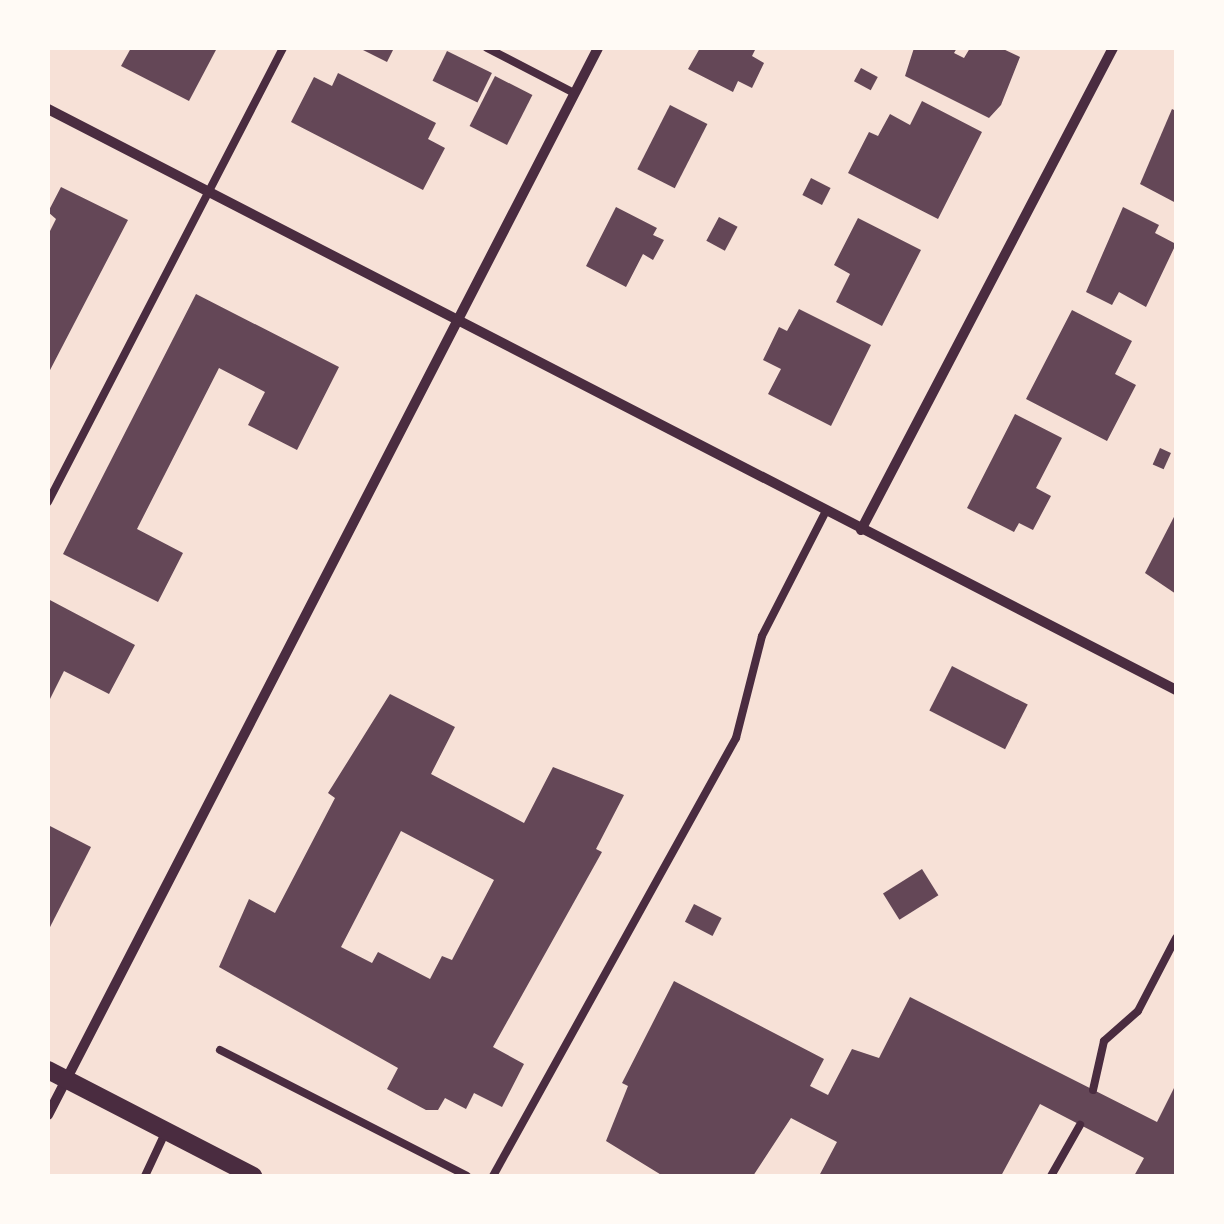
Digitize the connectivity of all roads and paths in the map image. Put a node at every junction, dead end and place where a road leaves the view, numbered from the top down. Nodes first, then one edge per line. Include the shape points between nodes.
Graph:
1 (283, 48) edge
2 (487, 48) edge
3 (598, 48) edge
4 (1113, 48) edge
5 (574, 93) junction
6 (48, 109) edge
7 (208, 192) junction
8 (454, 318) junction
9 (48, 502) edge
10 (826, 511) junction
11 (861, 530) junction
12 (1176, 690) edge
13 (1176, 938) edge
14 (220, 1050) dead end
15 (48, 1070) edge
16 (66, 1080) junction
17 (1094, 1090) dead end
18 (48, 1114) edge
19 (1080, 1125) dead end
20 (166, 1131) junction
21 (146, 1176) edge
22 (253, 1176) edge
23 (466, 1176) edge
24 (493, 1176) edge
25 (1051, 1176) edge

1 - 7 lane
2 - 5 lane
3 - 5 street
4 - 11 street
5 - 8 street
6 - 7 street
7 - 8 street
7 - 9 lane
8 - 10 street
8 - 16 street
10 - 11 street
10 - 24 lane via 762,636 736,738
11 - 12 street
13 - 17 lane via 1138,1011 1104,1041
14 - 23 lane
15 - 16 street
16 - 18 street
16 - 20 street
19 - 25 lane
20 - 21 lane
20 - 22 street

